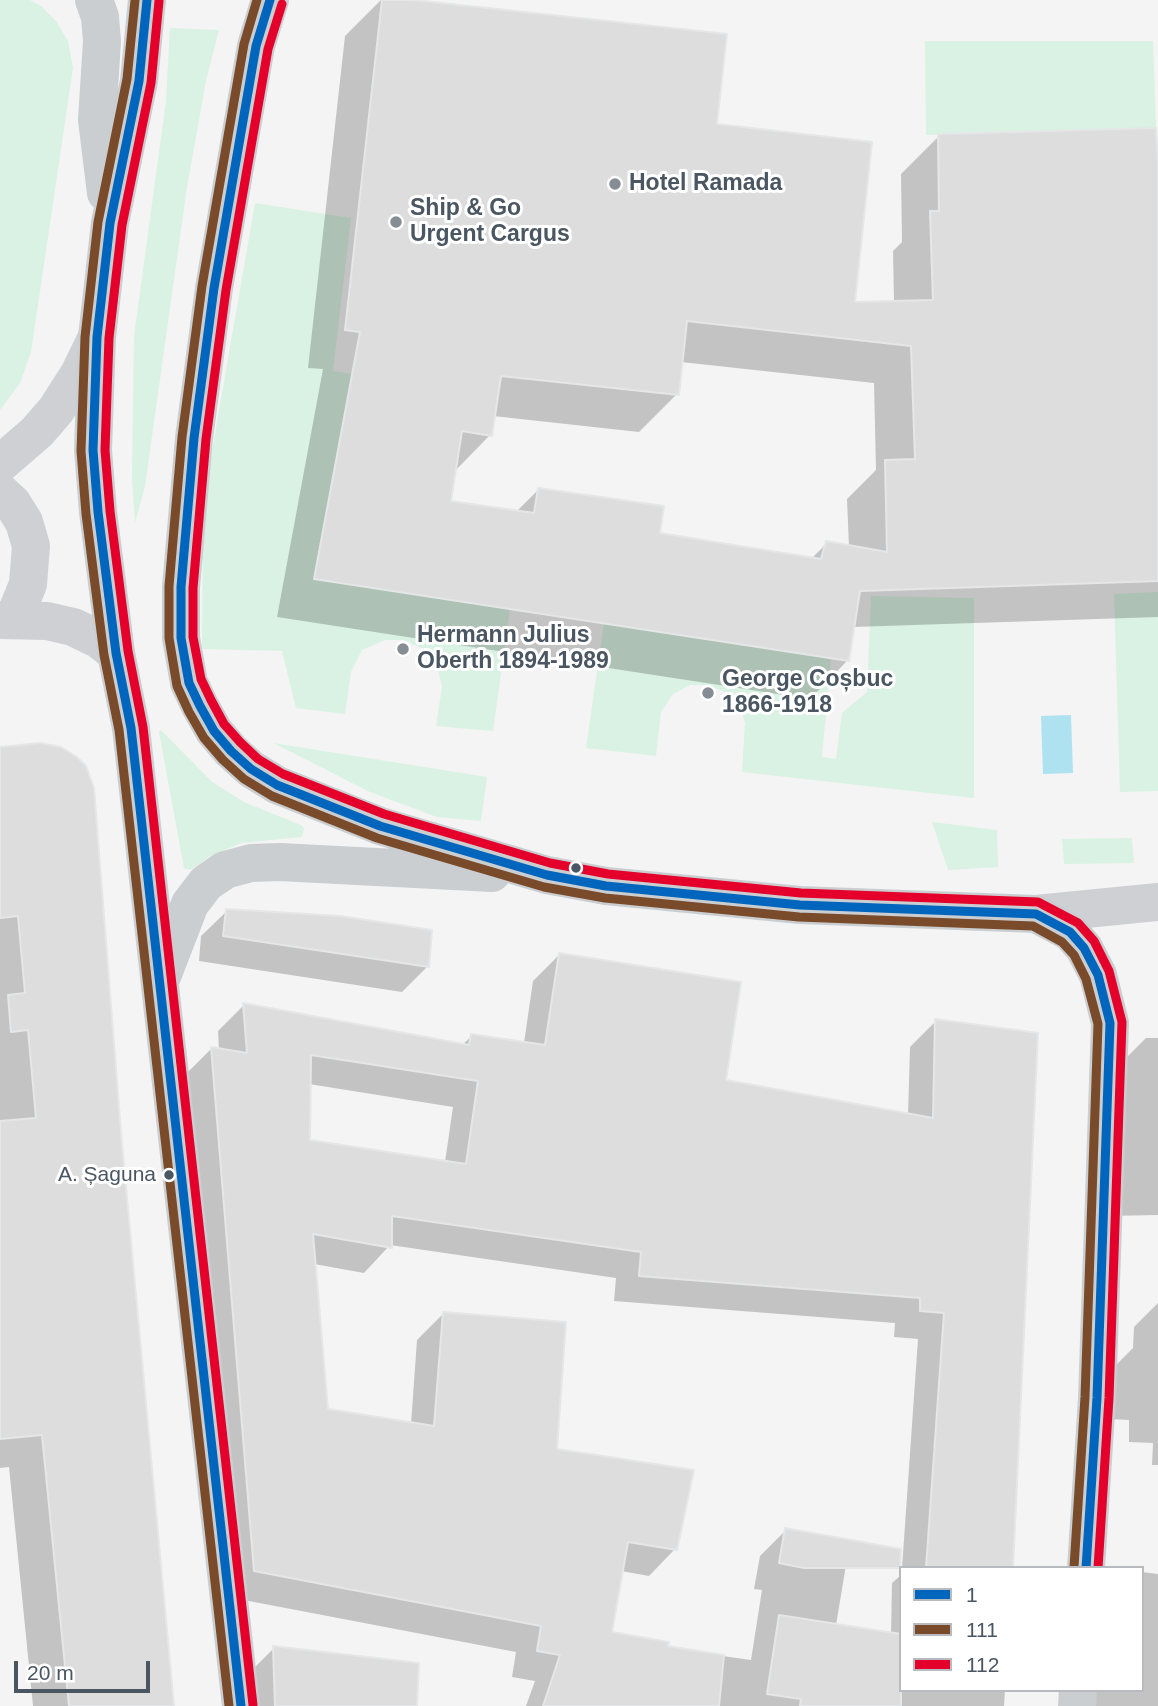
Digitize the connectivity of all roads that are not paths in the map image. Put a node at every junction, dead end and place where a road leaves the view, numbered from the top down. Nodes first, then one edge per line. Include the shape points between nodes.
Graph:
1 (94, 0) edge
2 (147, 0) edge
3 (270, 0) edge
4 (110, 223) junction
5 (97, 337) junction
6 (0, 464) edge
7 (0, 492) edge
8 (7, 619) edge
9 (116, 653) junction
10 (547, 875) junction
11 (1158, 902) edge
12 (1036, 914) junction
13 (159, 984) junction
14 (1086, 1566) edge
15 (241, 1706) edge

1 - 4 main road via 102,41 97,120
2 - 4 main road via 139,81
3 - 10 main road via 256,46 200,385 181,587 181,638 189,683 214,731 231,751 277,785 380,827
4 - 5 main road
5 - 6 street via 56,410
5 - 9 main road via 93,450
7 - 8 street via 24,522 31,546 28,584
8 - 9 street via 73,627
9 - 13 main road via 131,728
10 - 12 main road via 606,886 800,905
10 - 13 main road via 280,862 225,870 206,883 190,904
11 - 12 street
12 - 14 main road via 1070,932 1084,948 1098,975 1110,1023
13 - 15 main road

